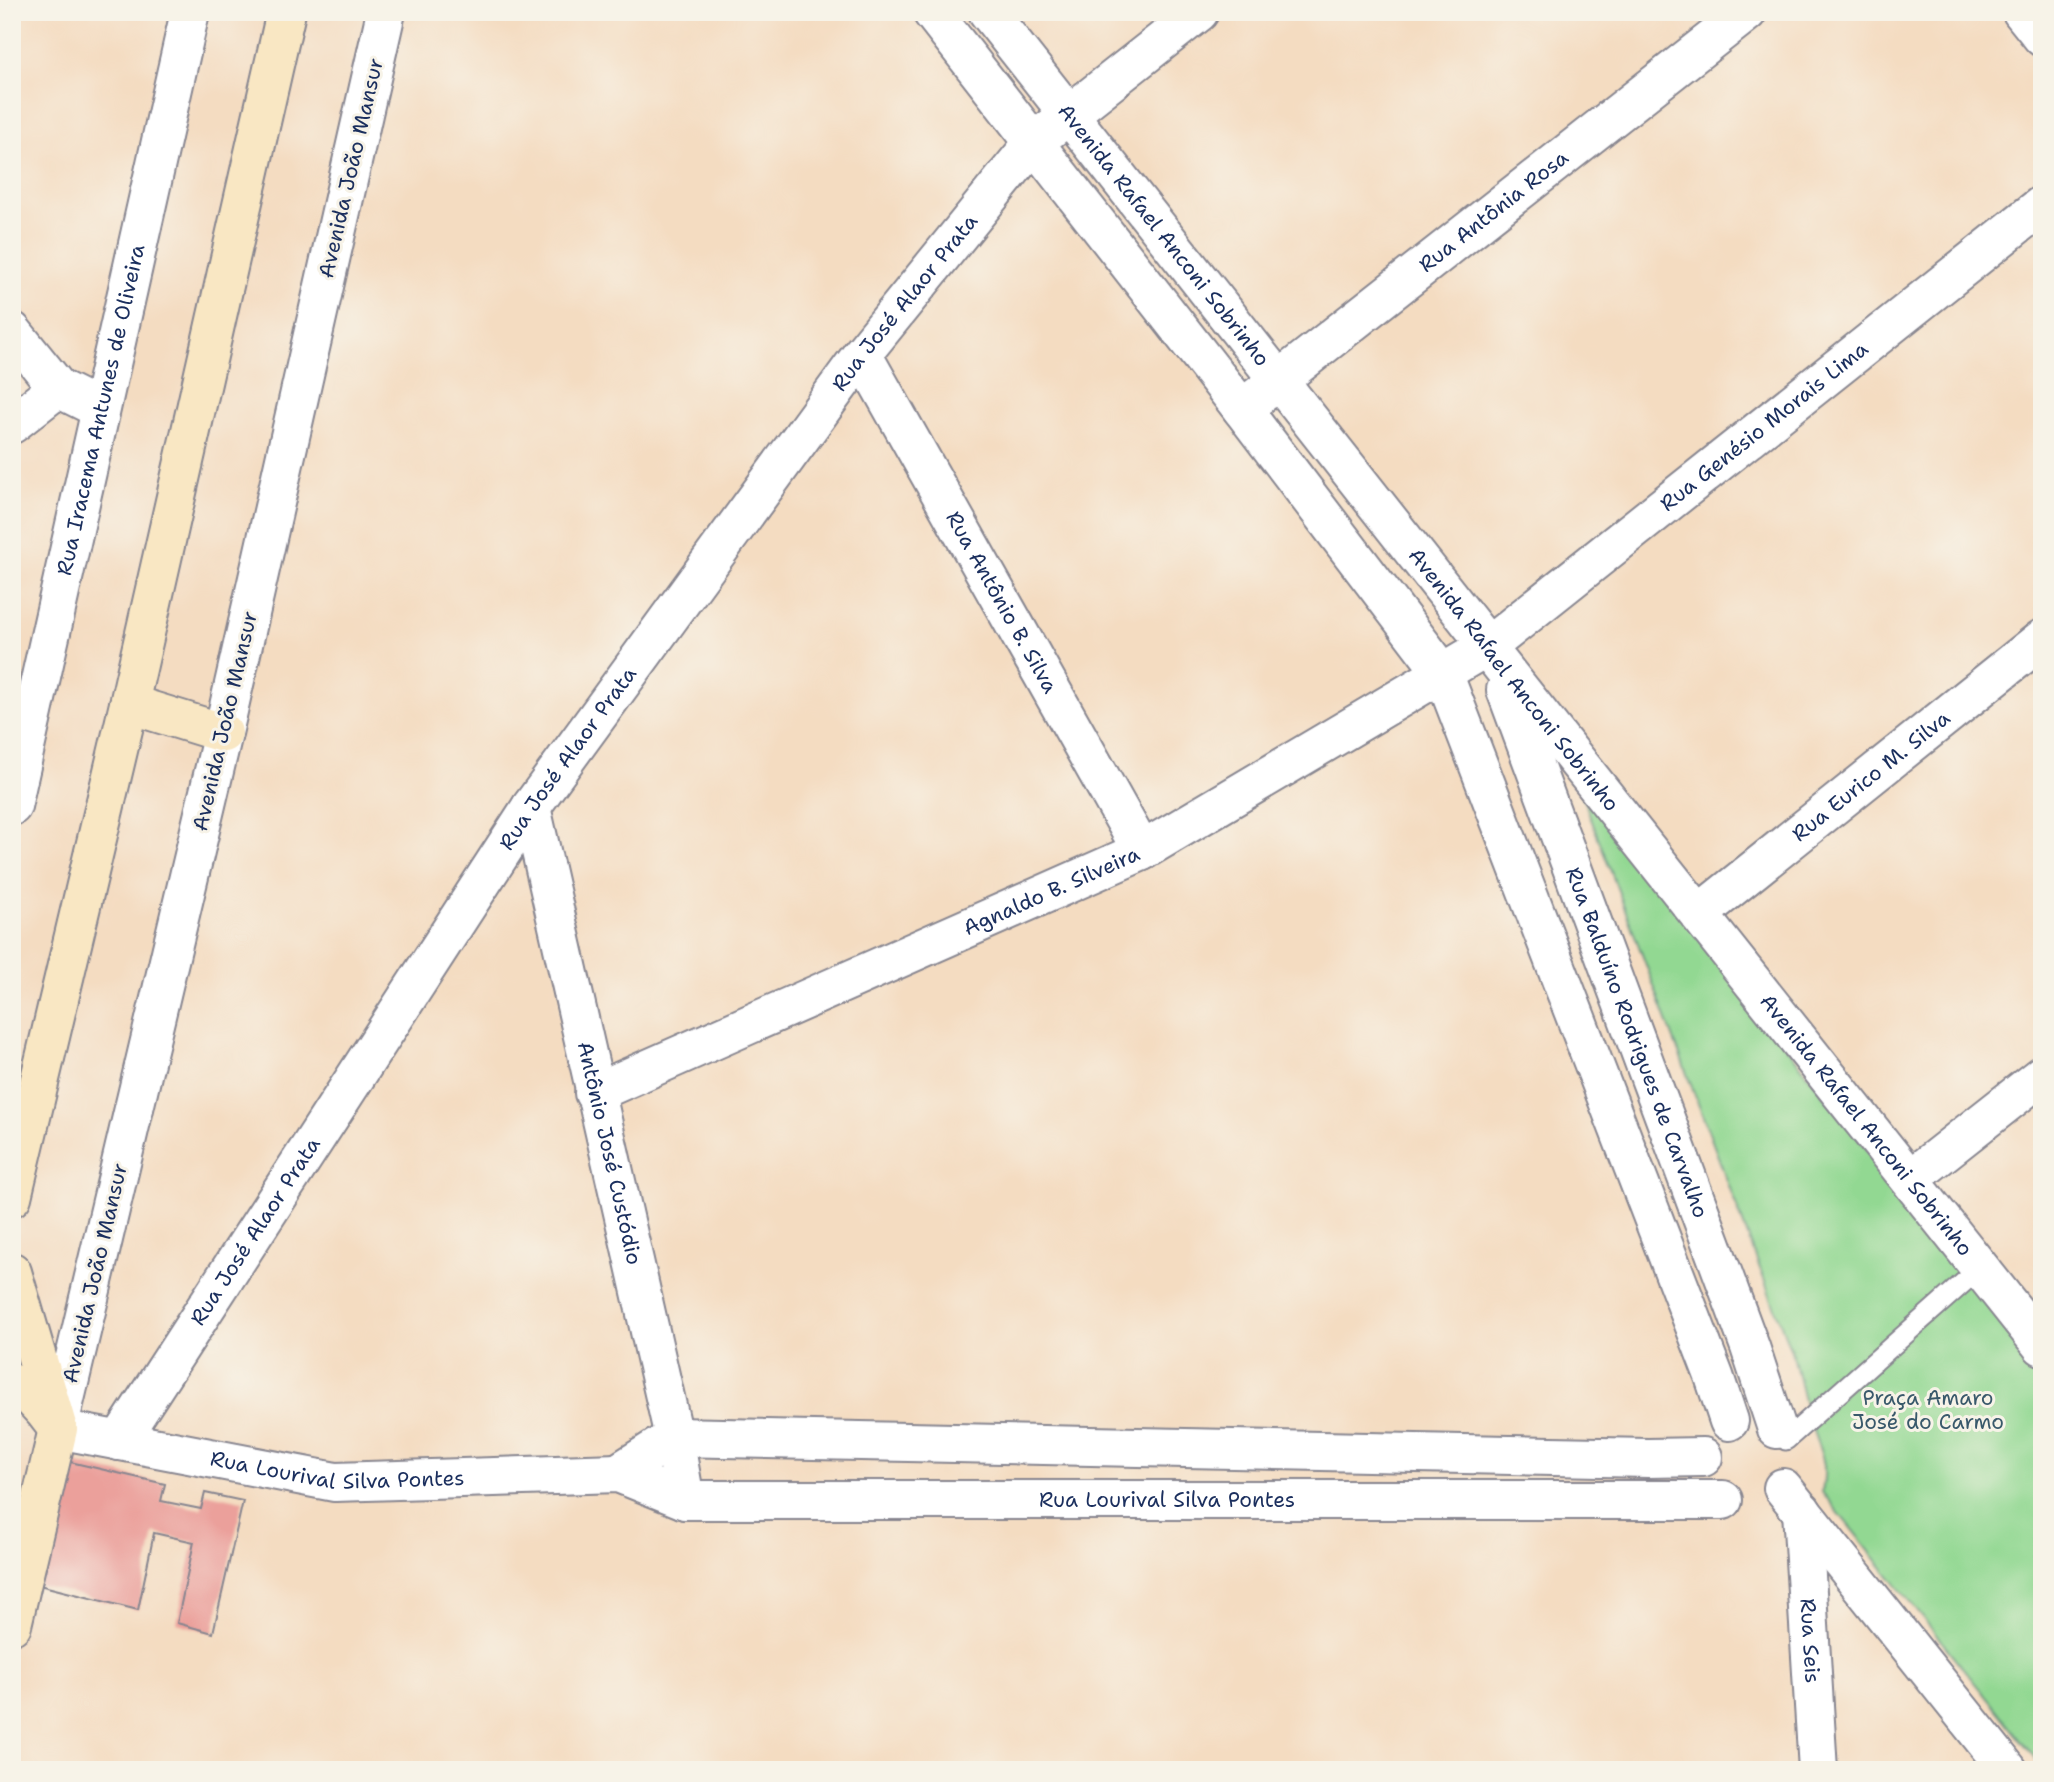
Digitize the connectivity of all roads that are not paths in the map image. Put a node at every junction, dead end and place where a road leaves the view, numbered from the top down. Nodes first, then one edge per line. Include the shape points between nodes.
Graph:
1 (190, 12) edge
2 (286, 12) edge
3 (386, 12) edge
4 (932, 12) edge
5 (988, 12) edge
6 (1199, 12) edge
7 (1747, 12) edge
8 (2022, 12) edge
9 (2042, 37) edge
10 (1069, 114) junction
11 (1034, 142) junction
12 (2042, 205) edge
13 (12, 331) edge
14 (862, 354) junction
15 (1278, 380) junction
16 (58, 388) junction
17 (100, 409) junction
18 (1242, 409) junction
19 (12, 424) edge
20 (2042, 639) edge
21 (1491, 652) junction
22 (1443, 673) junction
23 (129, 704) junction
24 (223, 733) junction
25 (12, 806) edge
26 (531, 807) junction
27 (1142, 851) junction
28 (1700, 913) junction
29 (2042, 1075) edge
30 (594, 1093) junction
31 (1910, 1180) junction
32 (12, 1197) edge
33 (1980, 1268) junction
34 (12, 1272) edge
35 (2042, 1346) edge
36 (12, 1383) edge
37 (1728, 1421) junction
38 (58, 1429) junction
39 (1781, 1434) junction
40 (674, 1437) junction
41 (119, 1441) junction
42 (1703, 1457) junction
43 (618, 1473) junction
44 (1792, 1499) junction
45 (685, 1500) junction
46 (1723, 1500) junction
47 (12, 1625) edge
48 (1818, 1770) edge
49 (2008, 1770) edge

1 - 17 street, Rua Iracema Antunes de Oliveira
2 - 23 main road
3 - 24 street, Avenida João Mansur
4 - 11 street
5 - 10 street, Avenida Rafael Anconi Sobrinho
6 - 10 street, Rua José Alaor Prata
7 - 15 street, Rua Antônia Rosa
8 - 9 street
10 - 11 street, Rua José Alaor Prata
10 - 15 street, Avenida Rafael Anconi Sobrinho
11 - 14 street, Rua José Alaor Prata
11 - 18 street
12 - 21 street, Rua Genésio Morais Lima
13 - 16 street
14 - 26 street, Rua José Alaor Prata
14 - 27 street, Rua Antônio B. Silva
15 - 18 street, Rua Antônia Rosa
15 - 21 street, Avenida Rafael Anconi Sobrinho
16 - 17 street
16 - 19 street
17 - 25 street, Rua Iracema Antunes de Oliveira
18 - 22 street
20 - 28 street, Rua Eurico M. Silva
21 - 22 street, Agnaldo B. Silveira
21 - 28 street, Avenida Rafael Anconi Sobrinho
21 - 39 street, Rua Balduíno Rodrigues de Carvalho
22 - 27 street, Agnaldo B. Silveira
22 - 37 street, Rua Balduíno Rodrigues de Carvalho
23 - 24 main road
23 - 32 main road
24 - 38 street, Avenida João Mansur
26 - 30 street, Antônio José Custódio
26 - 41 street, Rua José Alaor Prata
27 - 30 street, Agnaldo B. Silveira
28 - 31 street, Avenida Rafael Anconi Sobrinho
29 - 31 street
30 - 40 street, Antônio José Custódio
31 - 33 street, Avenida Rafael Anconi Sobrinho
33 - 35 street, Avenida Rafael Anconi Sobrinho
33 - 39 lane
34 - 38 main road
36 - 38 main road via 43,1409
37 - 39 street via 1762,1420
37 - 42 street via 1707,1442
38 - 41 street, Rua Lourival Silva Pontes
38 - 47 main road
39 - 44 street via 1791,1456
40 - 42 street
40 - 43 street
40 - 45 street, Antônio José Custódio
41 - 43 street, Rua Lourival Silva Pontes via 335,1482
42 - 46 street via 1703,1474
43 - 45 street, Rua Lourival Silva Pontes
44 - 46 street via 1774,1498 1749,1507
44 - 48 street, Rua Seis
44 - 49 street
45 - 46 street, Rua Lourival Silva Pontes

